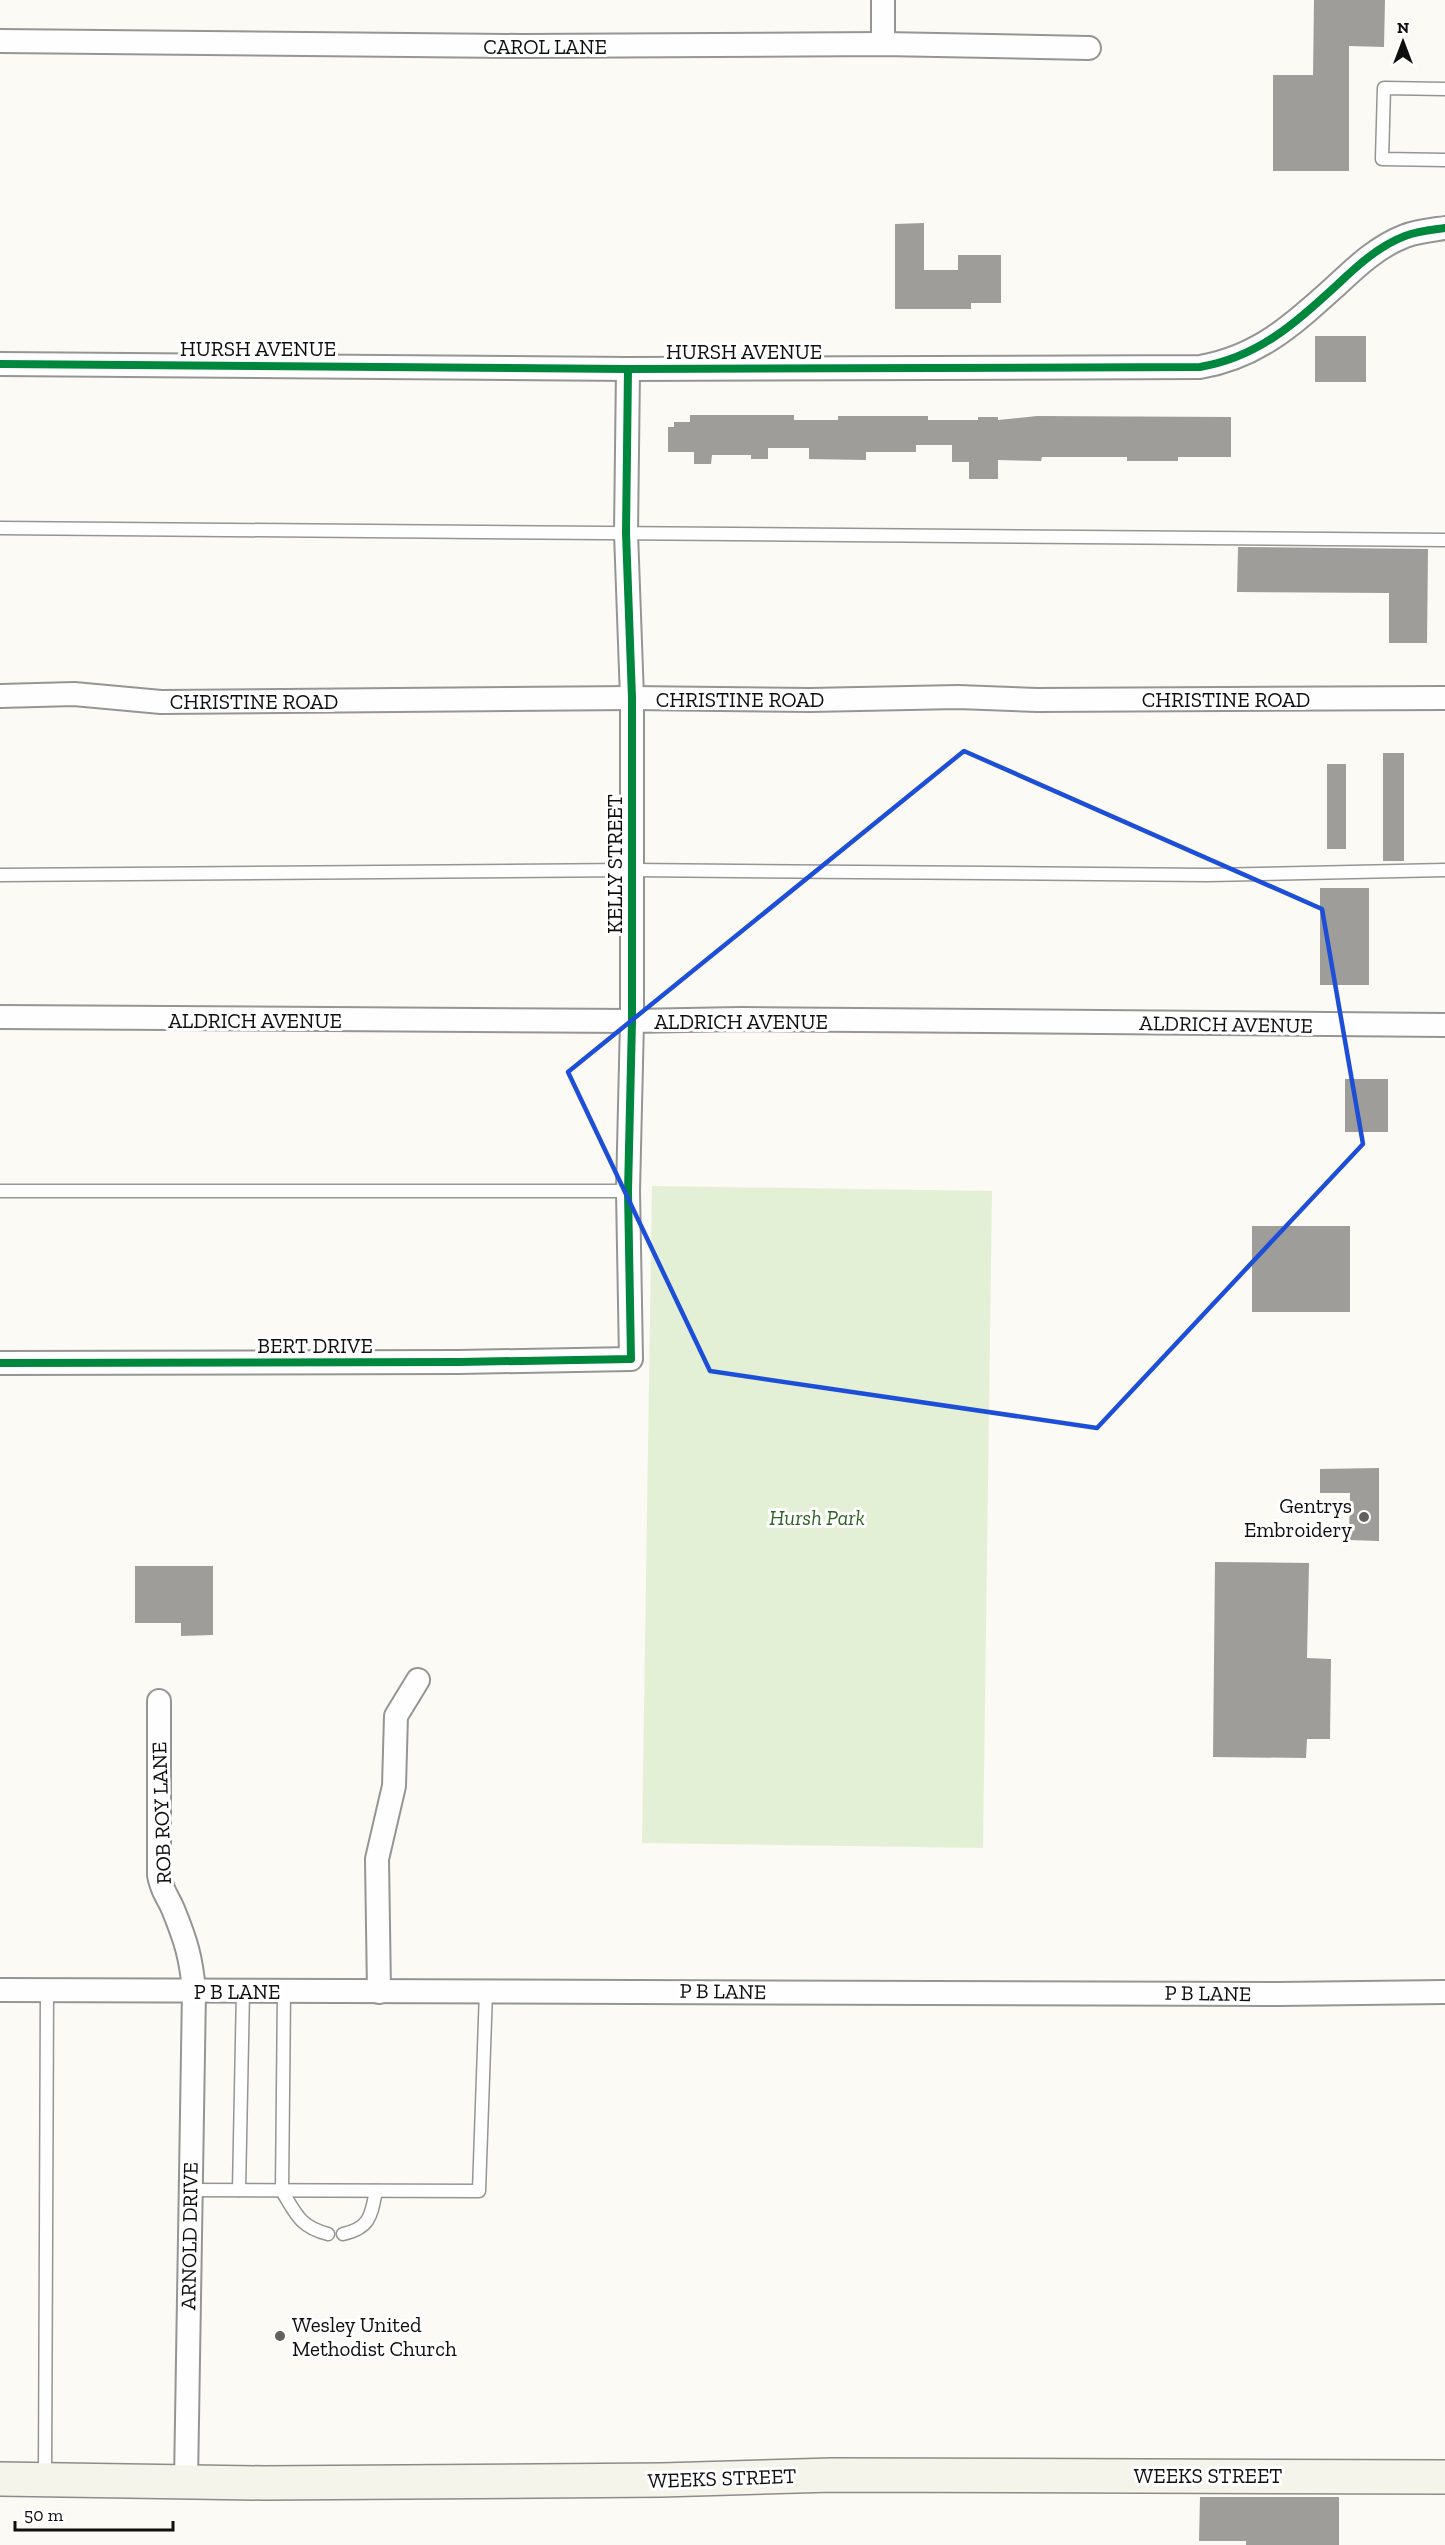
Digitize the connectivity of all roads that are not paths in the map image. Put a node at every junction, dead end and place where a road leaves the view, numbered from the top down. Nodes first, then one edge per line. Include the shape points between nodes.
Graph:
1 (883, 0) edge
2 (0, 41) edge
3 (883, 44) junction
4 (1089, 48) dead end
5 (1445, 89) edge
6 (1445, 160) edge
7 (1445, 228) edge
8 (0, 364) edge
9 (628, 369) junction
10 (0, 528) edge
11 (626, 533) junction
12 (1445, 540) edge
13 (0, 696) edge
14 (632, 698) junction
15 (1445, 699) edge
16 (632, 870) junction
17 (1445, 870) edge
18 (0, 874) edge
19 (0, 1017) edge
20 (632, 1021) junction
21 (1445, 1026) edge
22 (0, 1191) edge
23 (628, 1191) junction
24 (631, 1359) joint
25 (0, 1363) edge
26 (418, 1680) dead end
27 (159, 1701) dead end
28 (0, 1990) edge
29 (47, 1990) junction
30 (194, 1991) junction
31 (243, 1991) junction
32 (285, 1991) junction
33 (486, 1991) junction
34 (379, 1992) junction
35 (1445, 1992) edge
36 (189, 2190) junction
37 (239, 2190) junction
38 (282, 2191) junction
39 (376, 2191) junction
40 (328, 2235) dead end
41 (343, 2235) dead end
42 (1445, 2477) edge
43 (0, 2479) edge
44 (45, 2480) junction
45 (186, 2482) junction

1 - 3 street
2 - 3 street, CAROL LANE via 521,46
3 - 4 street, CAROL LANE
5 - 6 lane via 1384,88 1382,159
7 - 9 street, HURSH AVENUE via 1403,236 1371,254 1296,322 1253,351 1200,367
8 - 9 street, HURSH AVENUE
9 - 11 street, KELLY STREET
10 - 11 lane
11 - 12 lane
11 - 14 street, KELLY STREET
13 - 14 street, CHRISTINE ROAD via 74,694 161,702
14 - 15 street, CHRISTINE ROAD
14 - 16 street, KELLY STREET
16 - 17 lane via 1207,876
16 - 18 lane
16 - 20 street, KELLY STREET
19 - 20 street, ALDRICH AVENUE
20 - 21 street, ALDRICH AVENUE
20 - 23 street, KELLY STREET
22 - 23 lane
23 - 24 street, KELLY STREET
24 - 25 street, BERT DRIVE
26 - 34 street via 396,1716 394,1786 377,1859
27 - 30 street, ROB ROY LANE via 159,1875 162,1892 172,1905 190,1952
28 - 29 street, P B LANE
29 - 30 street, P B LANE
29 - 44 lane
30 - 31 street, P B LANE
30 - 36 street, ARNOLD DRIVE
31 - 32 street, P B LANE
31 - 37 lane
32 - 34 street, P B LANE
32 - 38 lane
33 - 34 street, P B LANE
33 - 35 street, P B LANE
33 - 39 lane via 479,2191
36 - 37 lane
36 - 45 street, ARNOLD DRIVE
37 - 38 lane
38 - 39 lane
38 - 40 lane via 298,2219 310,2230
39 - 41 lane via 370,2217 358,2231
42 - 45 street, WEEKS STREET via 993,2474
43 - 44 street, WEEKS STREET
44 - 45 street, WEEKS STREET

